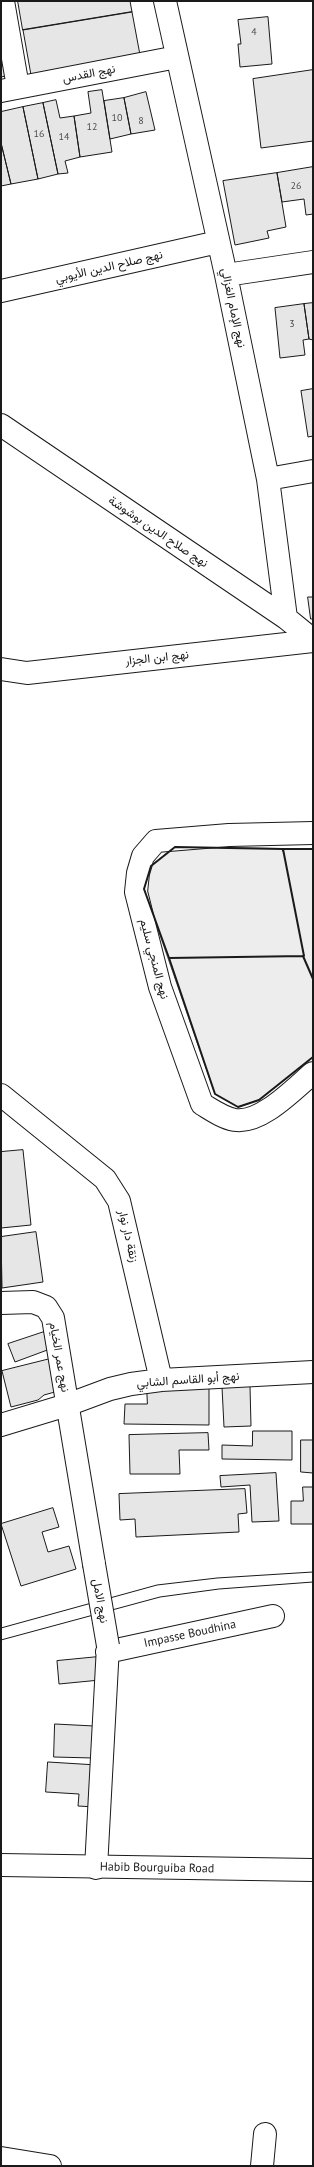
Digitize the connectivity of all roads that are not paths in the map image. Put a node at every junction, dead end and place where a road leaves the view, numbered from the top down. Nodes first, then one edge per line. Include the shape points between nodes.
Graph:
1 (3, 1) edge
2 (165, 1) edge
3 (177, 57) junction
4 (10, 89) edge
5 (218, 242) junction
6 (313, 262) edge
7 (226, 275) junction
8 (1, 291) edge
9 (1, 426) edge
10 (313, 471) edge
11 (268, 479) junction
12 (286, 618) junction
13 (313, 640) edge
14 (1, 669) edge
15 (313, 834) edge
16 (313, 1073) edge
17 (1, 1095) edge
18 (1, 1304) edge
19 (313, 1372) edge
20 (161, 1380) junction
21 (67, 1405) junction
22 (1, 1425) edge
23 (273, 1616) dead end
24 (107, 1649) junction
25 (1, 1865) edge
26 (96, 1868) junction
27 (313, 1870) edge
28 (265, 2134) dead end
29 (1, 2158) edge
30 (50, 2166) edge
31 (262, 2166) edge

1 - 4 street
2 - 3 street, نهج الإمام الغزالي
3 - 4 street, نهج القدس
3 - 5 street, نهج الإمام الغزالي
5 - 7 street, نهج الإمام الغزالي
5 - 8 street, نهج صلاح الدين الأيوبي
6 - 7 street
7 - 11 street, نهج الإمام الغزالي
9 - 12 street, نهج صلاح الدين بوشوشة
10 - 11 street
11 - 12 street, نهج الإمام الغزالي
12 - 13 street, نهج صلاح الدين بوشوشة
13 - 14 street, نهج ابن الجزار via 27,673
15 - 16 street, نهج المنجي سليم via 229,835 156,841 143,856 136,892 160,986 202,1104 216,1113 247,1120 263,1114
17 - 20 street, زنقة دار نوار via 100,1175 120,1201
18 - 21 street, نهج عمر الخيام via 33,1302 46,1307 54,1318
19 - 20 street, نهج أبو القاسم الشابي
20 - 21 street, نهج أبو القاسم الشابي via 110,1389
21 - 22 street
21 - 24 street, نهج الامل, bridge
23 - 24 street, Impasse Boudhina
24 - 26 street, نهج الامل
25 - 26 street, Habib Bourguiba Road
26 - 27 street, Habib Bourguiba Road
28 - 31 street
29 - 30 street

